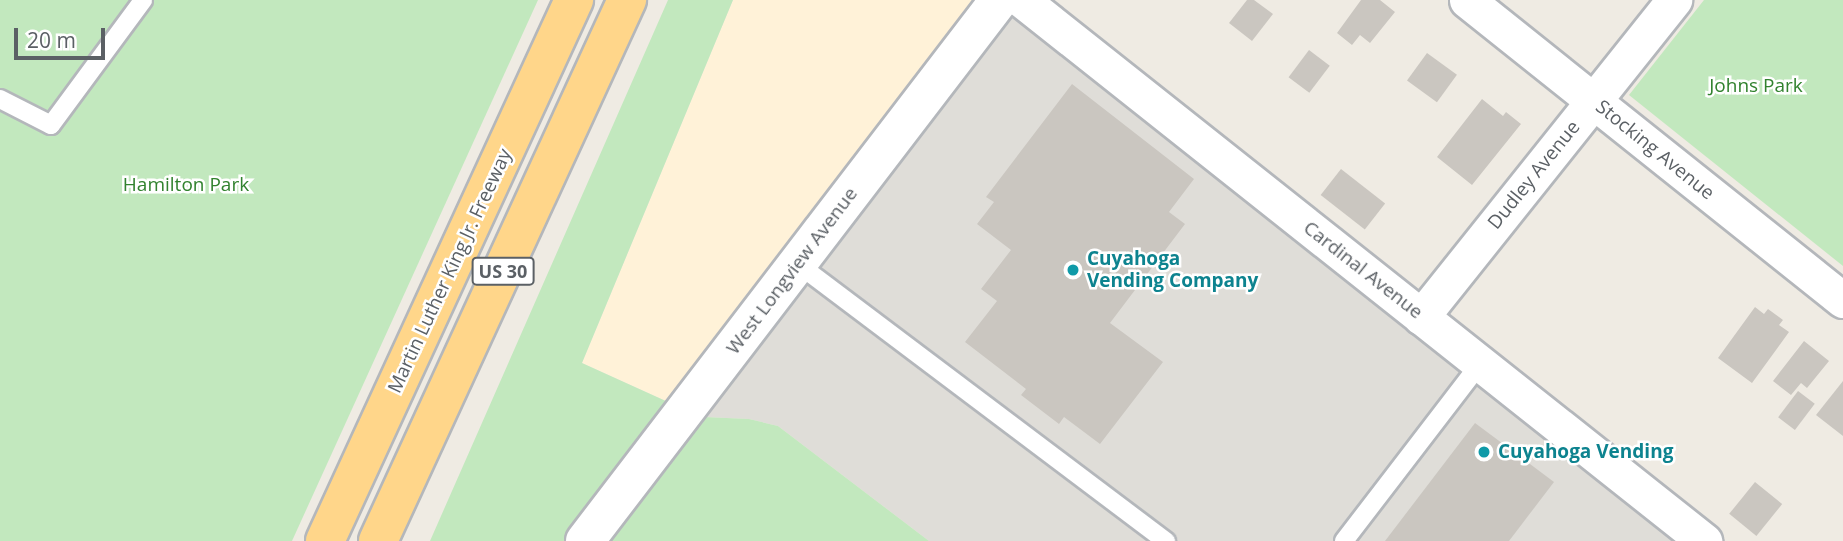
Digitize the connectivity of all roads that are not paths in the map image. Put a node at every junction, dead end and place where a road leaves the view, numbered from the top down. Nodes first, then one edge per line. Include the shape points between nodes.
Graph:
1 (143, 0) edge
2 (574, 0) edge
3 (627, 0) edge
4 (999, 0) edge
5 (1022, 0) edge
6 (1467, 0) edge
7 (1674, 0) edge
8 (0, 99) edge
9 (1593, 101) junction
10 (552, 163) junction
11 (797, 264) junction
12 (1843, 300) edge
13 (1421, 317) junction
14 (1480, 364) junction
15 (325, 541) edge
16 (378, 541) edge
17 (407, 541) edge
18 (585, 541) edge
19 (1166, 541) edge
20 (1344, 541) edge
21 (1704, 541) edge

1 - 8 lane via 51,125
2 - 15 highway, Martin Luther King Jr. Freeway / US 30
3 - 10 highway, US 30
4 - 11 street, West Longview Avenue
5 - 13 street, Cardinal Avenue
6 - 9 street, Stocking Avenue
7 - 9 street, Dudley Avenue
9 - 12 street, Stocking Avenue
9 - 13 street, Dudley Avenue
10 - 16 highway, US 30
10 - 17 highway via 434,481
11 - 18 street, West Longview Avenue
11 - 19 lane
13 - 14 street, Cardinal Avenue
14 - 20 lane
14 - 21 street, Cardinal Avenue

